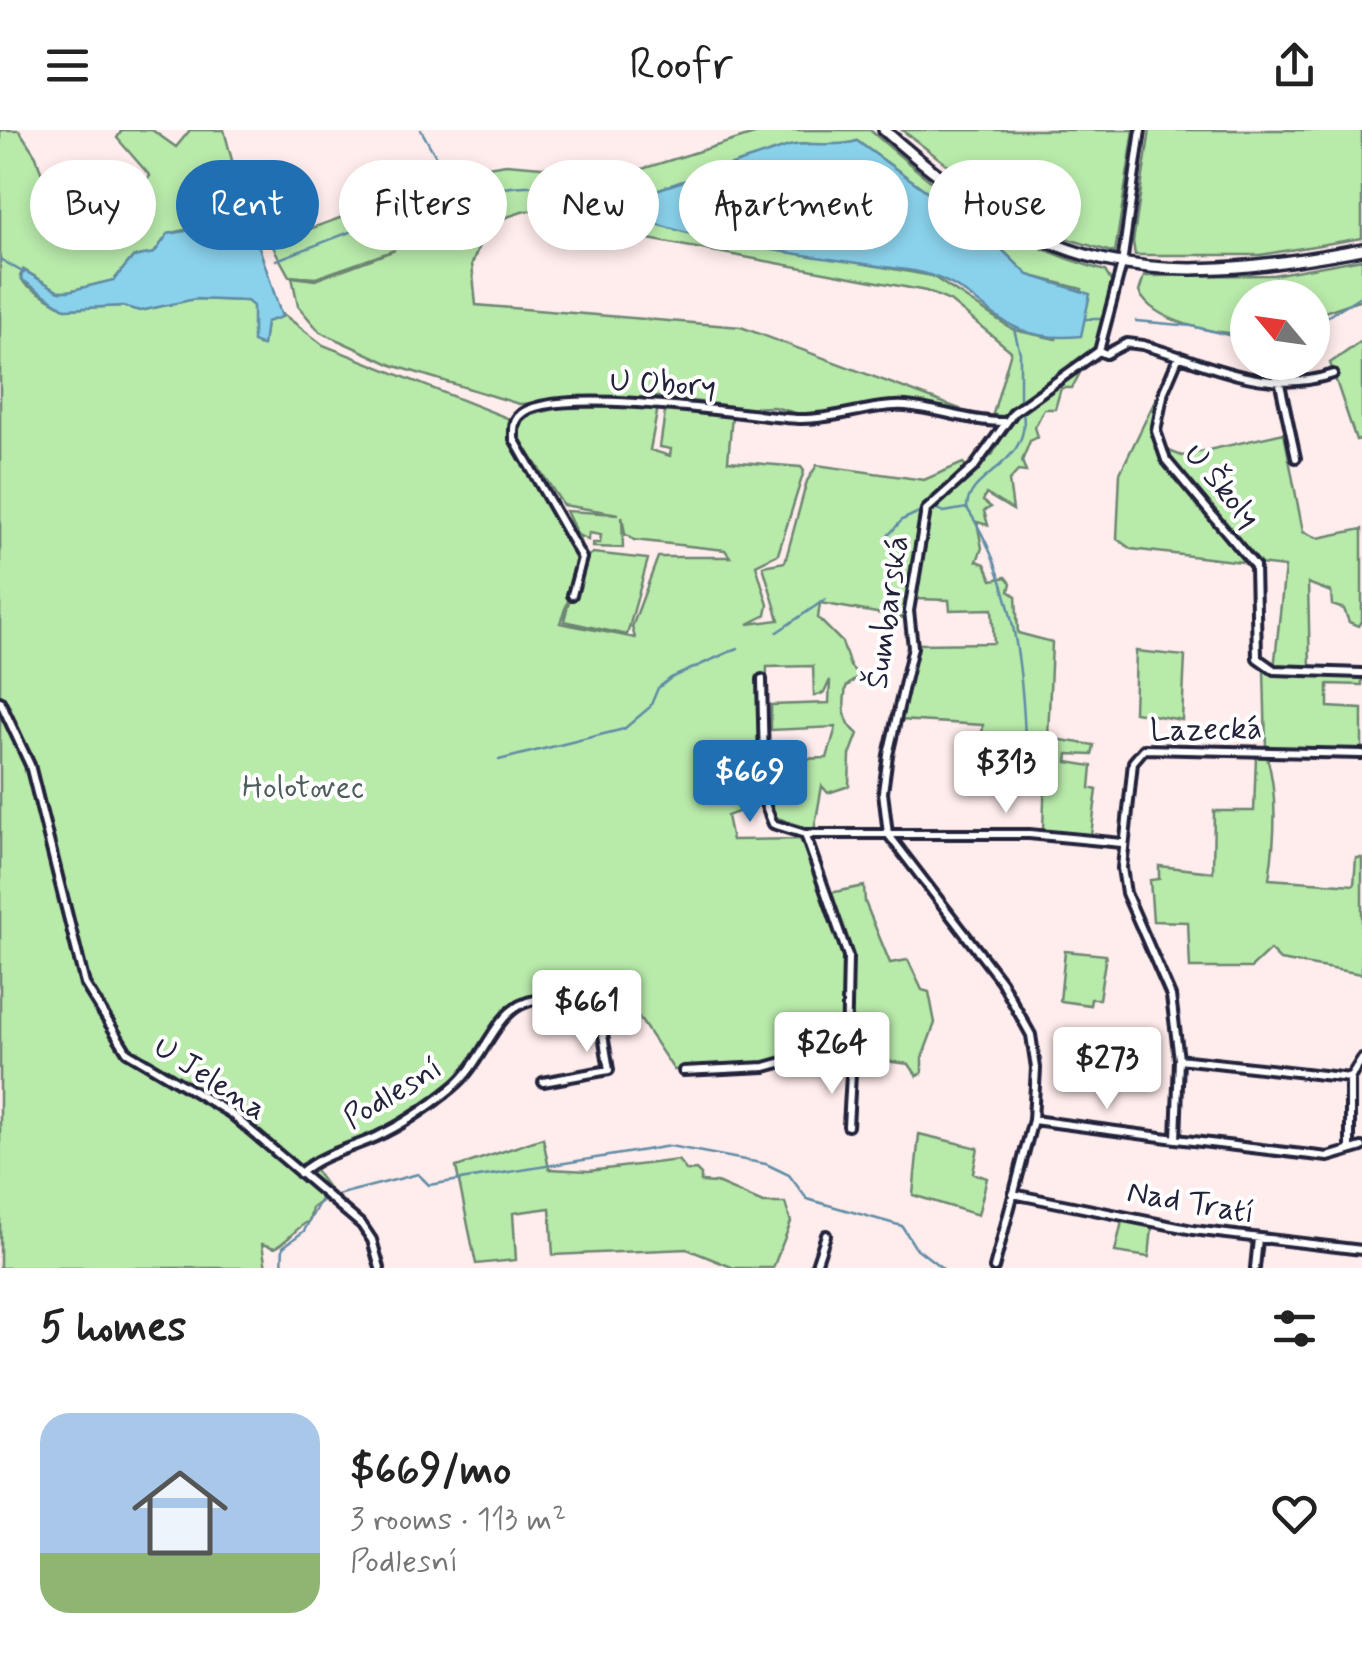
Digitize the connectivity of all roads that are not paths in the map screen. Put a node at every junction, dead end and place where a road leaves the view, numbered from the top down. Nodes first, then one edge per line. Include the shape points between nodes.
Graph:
1 (884, 130) edge
2 (1141, 130) edge
3 (1362, 249) edge
4 (1122, 264) junction
5 (1099, 351) junction
6 (1179, 356) junction
7 (1333, 374) dead end
8 (1280, 384) junction
9 (1004, 422) junction
10 (1296, 458) dead end
11 (572, 595) dead end
12 (1362, 673) edge
13 (762, 679) dead end
14 (0, 701) edge
15 (1362, 754) edge
16 (805, 834) junction
17 (888, 834) junction
18 (1122, 843) junction
19 (598, 1005) junction
20 (632, 1013) dead end
21 (846, 1056) junction
22 (1362, 1059) edge
23 (1179, 1060) junction
24 (684, 1071) dead end
25 (1350, 1078) junction
26 (542, 1082) dead end
27 (1033, 1120) junction
28 (848, 1126) dead end
29 (1176, 1139) junction
30 (1362, 1147) edge
31 (1350, 1150) junction
32 (300, 1173) junction
33 (1013, 1194) junction
34 (826, 1235) dead end
35 (1258, 1239) junction
36 (1362, 1250) edge
37 (380, 1268) edge
38 (815, 1268) edge
39 (994, 1268) edge
40 (1255, 1268) edge

1 - 4 street via 986,213 1065,251
2 - 4 street
3 - 4 street via 1208,270
4 - 5 street
5 - 6 street via 1126,343
5 - 9 street, Šumbarská
6 - 8 street
6 - 12 street, U Školy via 1156,431 1166,460 1255,566 1254,653 1274,670
7 - 8 street
8 - 10 street
9 - 11 street, U Obory via 910,406 809,419 656,402 524,412 514,439 582,558
9 - 17 street, Šumbarská via 974,467 926,510 909,611 913,647 883,792
13 - 16 street via 766,816
14 - 32 street, U Jelena via 30,765 85,984 127,1052 230,1112
15 - 18 street, Lazecká via 1144,749 1132,762
16 - 17 street
16 - 21 street via 848,956
17 - 18 street via 1029,834
17 - 27 street via 1018,1006 1036,1068
18 - 23 street, Lazecká via 1126,893 1171,996
19 - 20 street, Podlesní
19 - 26 street via 609,1070
19 - 32 street, Podlesní via 554,996 519,1006 450,1090 377,1137 320,1158
21 - 24 street via 816,1053 764,1067
21 - 28 street via 852,1057
22 - 25 street
23 - 25 street
23 - 29 street, Lazecká
25 - 31 street
27 - 29 street
27 - 33 street
29 - 31 street via 1328,1157
30 - 31 street
32 - 37 street, U Jelena via 362,1225
33 - 35 street, Nad Tratí
33 - 39 street
34 - 38 street
35 - 36 street, Nad Tratí
35 - 40 street

